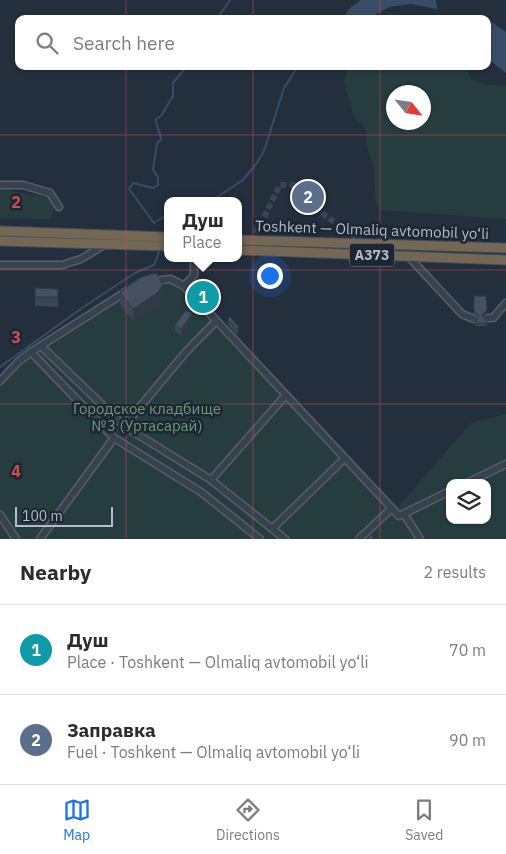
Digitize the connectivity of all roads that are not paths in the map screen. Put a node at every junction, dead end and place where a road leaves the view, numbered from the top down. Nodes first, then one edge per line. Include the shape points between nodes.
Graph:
1 (0, 185) edge
2 (60, 207) dead end
3 (0, 231) edge
4 (164, 237) edge
5 (242, 240) edge
6 (0, 241) edge
7 (104, 244) junction
8 (164, 246) edge
9 (506, 248) edge
10 (242, 250) edge
11 (408, 256) junction
12 (506, 260) edge
13 (194, 262) edge
14 (0, 265) edge
15 (143, 283) edge
16 (136, 286) edge
17 (184, 286) junction
18 (506, 303) edge
19 (487, 318) dead end
20 (474, 319) dead end
21 (216, 321) junction
22 (40, 346) junction
23 (31, 352) junction
24 (0, 381) edge
25 (285, 396) junction
26 (124, 426) junction
27 (114, 438) junction
28 (344, 459) junction
29 (506, 464) edge
30 (475, 479) edge
31 (211, 480) junction
32 (446, 493) edge
33 (392, 508) junction
34 (404, 514) junction
35 (0, 515) edge
36 (273, 528) junction
37 (15, 539) edge
38 (40, 539) edge
39 (260, 539) edge
40 (285, 539) edge
41 (359, 539) edge
42 (420, 539) edge

1 - 2 lane via 23,185 50,193
3 - 4 highway
5 - 9 highway, Toshkent — Olmaliq avtomobil yo‘li / A373
6 - 7 highway
7 - 8 highway
7 - 14 lane via 82,259 62,265
10 - 11 highway, Toshkent — Olmaliq avtomobil yo‘li / A373
11 - 12 highway, Toshkent — Olmaliq avtomobil yo‘li / A373
11 - 20 lane via 462,314
13 - 17 lane via 194,276
15 - 17 lane via 170,279
16 - 22 lane
17 - 21 lane
18 - 19 lane via 493,318
21 - 25 lane
21 - 26 lane
22 - 23 lane
22 - 26 lane
23 - 24 lane
23 - 27 lane
25 - 28 lane
25 - 31 lane
26 - 31 lane
27 - 38 lane
27 - 39 lane via 201,492
28 - 33 lane
28 - 36 lane
29 - 30 lane
31 - 36 lane
32 - 34 lane
33 - 34 lane via 399,516
33 - 41 lane
34 - 42 lane
35 - 37 lane
36 - 40 lane

